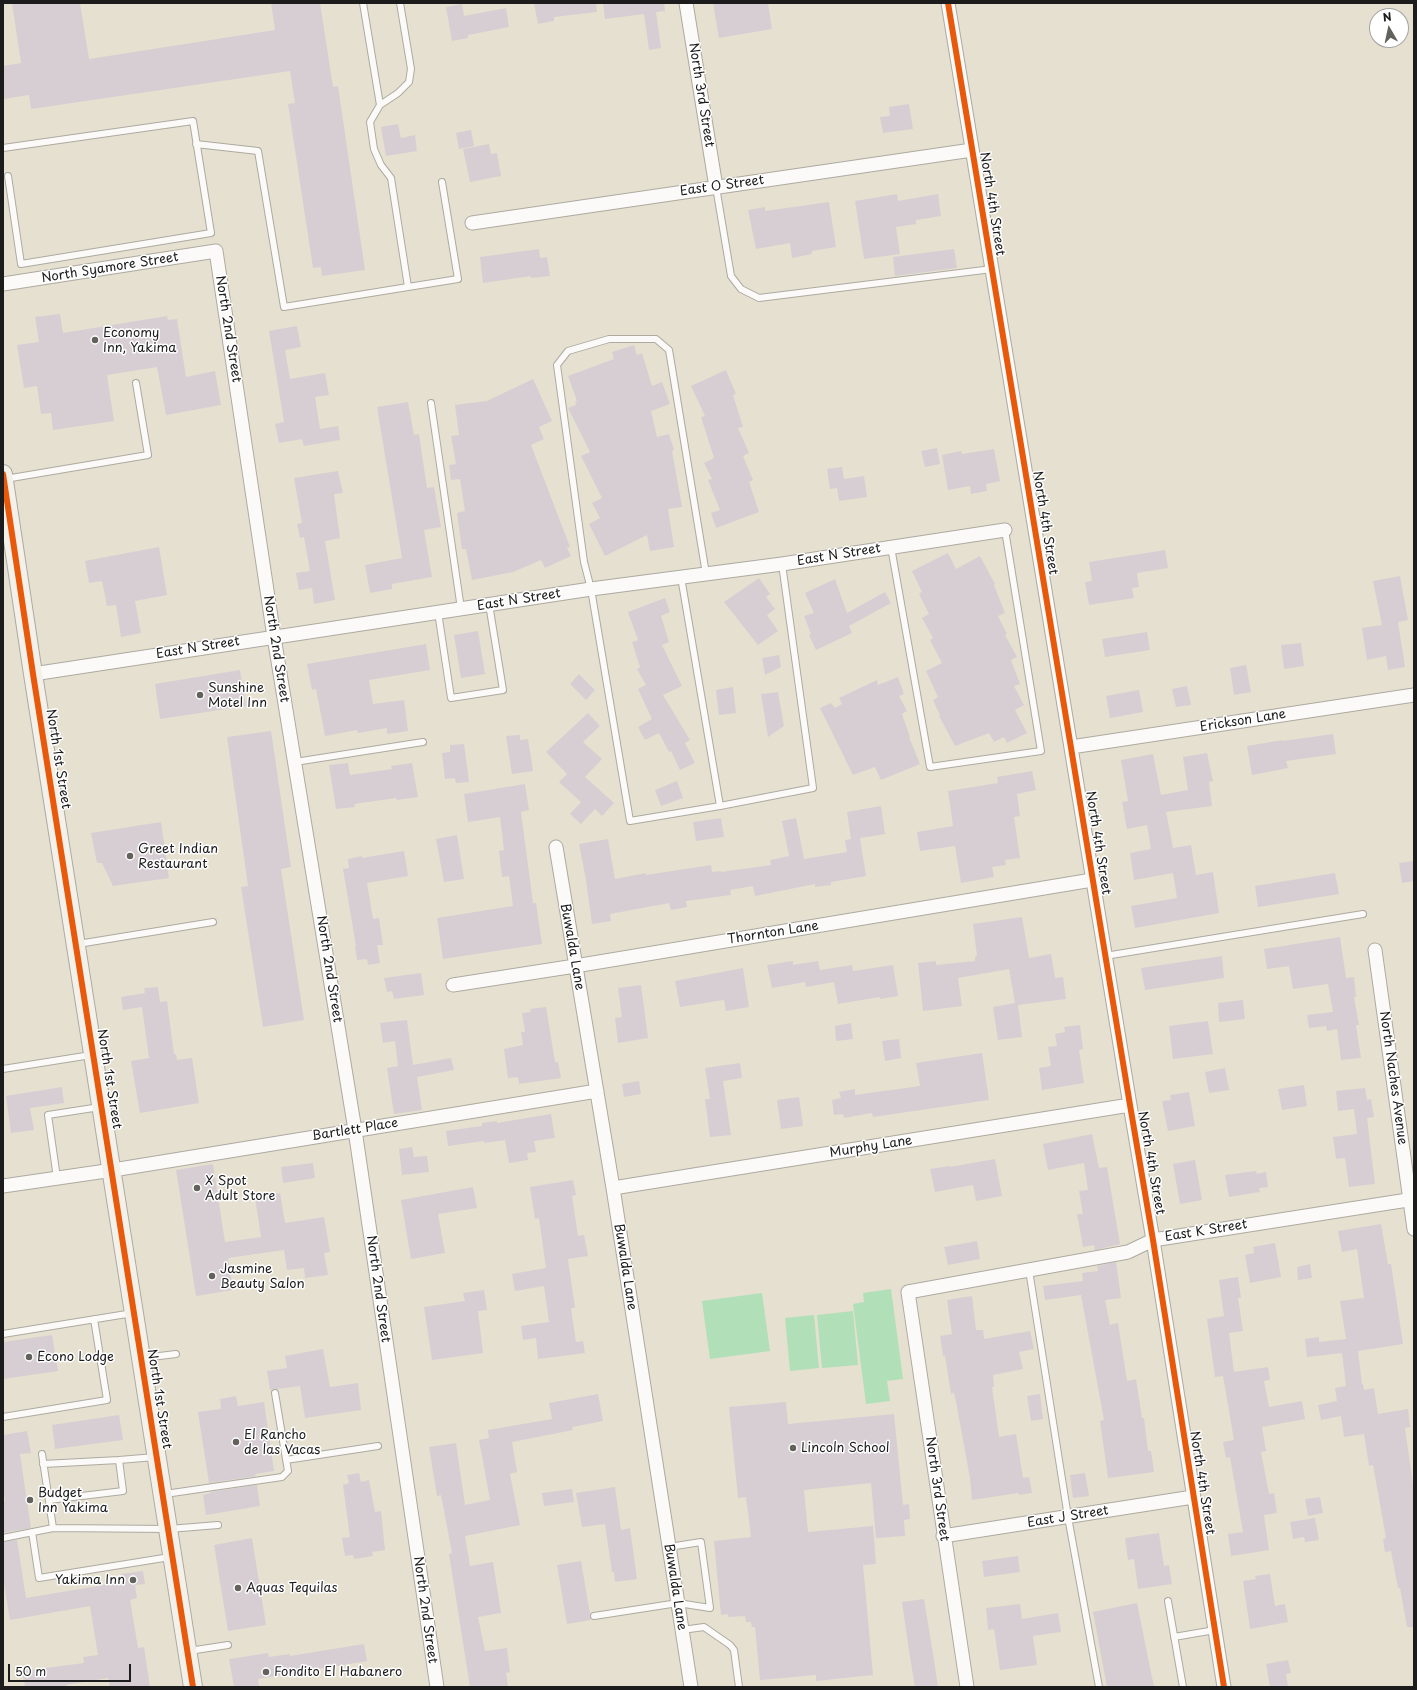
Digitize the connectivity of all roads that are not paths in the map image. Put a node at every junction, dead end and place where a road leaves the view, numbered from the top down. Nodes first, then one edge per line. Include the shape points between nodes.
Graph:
1 (363, 3) edge
2 (400, 3) edge
3 (686, 3) edge
4 (948, 3) edge
5 (380, 105) junction
6 (196, 144) junction
7 (3, 148) edge
8 (972, 150) junction
9 (8, 176) dead end
10 (442, 182) dead end
11 (716, 187) junction
12 (472, 222) dead end
13 (216, 251) joint
14 (992, 269) junction
15 (3, 284) edge
16 (408, 287) junction
17 (136, 383) dead end
18 (431, 403) dead end
19 (3, 476) edge
20 (1005, 530) joint
21 (891, 547) junction
22 (782, 564) junction
23 (706, 574) junction
24 (681, 577) junction
25 (591, 589) junction
26 (489, 604) junction
27 (461, 609) junction
28 (438, 612) junction
29 (274, 636) junction
30 (33, 674) junction
31 (1414, 695) edge
32 (423, 742) dead end
33 (1071, 747) junction
34 (295, 762) junction
35 (720, 806) junction
36 (556, 847) dead end
37 (1092, 880) junction
38 (1363, 914) dead end
39 (213, 922) dead end
40 (77, 944) junction
41 (1376, 950) dead end
42 (1105, 956) junction
43 (575, 966) junction
44 (453, 984) dead end
45 (94, 1055) junction
46 (3, 1069) edge
47 (597, 1092) junction
48 (1130, 1105) junction
49 (102, 1107) junction
50 (355, 1130) junction
51 (113, 1170) junction
52 (57, 1178) junction
53 (3, 1186) edge
54 (613, 1188) junction
55 (1412, 1200) edge
56 (1414, 1229) edge
57 (1154, 1240) junction
58 (1029, 1270) junction
59 (908, 1292) joint
60 (135, 1313) junction
61 (94, 1319) junction
62 (3, 1334) edge
63 (176, 1354) dead end
64 (142, 1358) junction
65 (275, 1393) dead end
66 (3, 1417) edge
67 (378, 1446) dead end
68 (42, 1454) dead end
69 (157, 1457) junction
70 (119, 1460) junction
71 (286, 1460) junction
72 (43, 1464) junction
73 (163, 1494) junction
74 (1193, 1498) junction
75 (48, 1500) junction
76 (1068, 1517) junction
77 (218, 1525) dead end
78 (53, 1528) junction
79 (169, 1530) junction
80 (32, 1532) junction
81 (943, 1536) junction
82 (3, 1538) edge
83 (669, 1547) junction
84 (173, 1557) junction
85 (1168, 1601) dead end
86 (678, 1603) junction
87 (594, 1616) dead end
88 (682, 1630) junction
89 (1215, 1630) junction
90 (1174, 1637) junction
91 (228, 1645) dead end
92 (188, 1651) junction
93 (193, 1687) edge
94 (437, 1687) edge
95 (691, 1687) edge
96 (739, 1687) edge
97 (967, 1687) edge
98 (1099, 1687) edge
99 (1183, 1687) edge
100 (1224, 1687) edge

1 - 5 lane
2 - 5 lane via 411,68 409,82
3 - 11 street, North 3rd Street
4 - 8 street, North 4th Street
5 - 16 lane via 370,122 371,135 381,165 391,178
6 - 7 lane via 192,121
6 - 9 lane via 210,233 22,264
6 - 16 lane via 258,151 284,307
8 - 11 street, East O Street
8 - 14 street, North 4th Street
10 - 16 lane via 458,279
11 - 12 street, East O Street
11 - 14 lane via 731,276 741,289 759,298
13 - 15 street, North Syamore Street
13 - 29 street, North 2nd Street
14 - 33 street, North 4th Street
17 - 19 lane via 148,455
18 - 27 lane
19 - 30 main road, North 1st Street via 12,551
20 - 21 street, East N Street
20 - 21 lane via 1041,751 930,768
21 - 22 street, East N Street
22 - 23 street, East N Street
22 - 35 lane via 813,788
23 - 24 street, East N Street
23 - 25 lane via 669,350 656,339 609,339 568,351 557,365 584,562
24 - 25 street, East N Street
24 - 35 lane
25 - 26 street, East N Street
25 - 35 lane via 630,821
26 - 27 street, East N Street
26 - 28 lane via 503,690 451,698
27 - 28 street, East N Street
28 - 29 street, East N Street
29 - 30 street, East N Street
29 - 34 street, North 2nd Street
30 - 40 main road, North 1st Street
31 - 33 street, Erickson Lane
32 - 34 lane
33 - 37 street, North 4th Street
34 - 50 street, North 2nd Street
36 - 43 street, Buwalda Lane
37 - 42 street, North 4th Street
37 - 43 street, Thornton Lane
38 - 42 lane
39 - 40 lane
40 - 45 main road, North 1st Street
41 - 55 street, North Naches Avenue
42 - 48 street, North 4th Street
43 - 44 street, Thornton Lane
43 - 47 street, Buwalda Lane
45 - 46 lane
45 - 49 main road, North 1st Street
47 - 50 street, Bartlett Place
47 - 54 street, Buwalda Lane
48 - 54 street, Murphy Lane
48 - 57 street, North 4th Street
49 - 51 main road, North 1st Street
49 - 52 lane via 48,1115
50 - 51 street, Bartlett Place
50 - 94 street, North 2nd Street
51 - 52 street, Bartlett Place
51 - 60 main road, North 1st Street
52 - 53 street, Bartlett Place
54 - 83 street, Buwalda Lane
55 - 56 street, North Naches Avenue
55 - 57 street, East K Street
57 - 58 street, East K Street via 1128,1252
57 - 74 street, North 4th Street
58 - 59 street, East K Street
58 - 76 lane
59 - 81 street, North 3rd Street
60 - 61 lane
60 - 64 main road, North 1st Street
61 - 62 lane
61 - 66 lane via 107,1400
63 - 64 lane
64 - 69 main road, North 1st Street
65 - 71 lane
67 - 71 lane
68 - 72 lane
69 - 70 lane
69 - 73 main road, North 1st Street
70 - 72 lane
70 - 75 lane via 123,1491
71 - 73 lane via 288,1472 282,1477
72 - 75 lane
73 - 79 main road, North 1st Street
74 - 76 street, East J Street
74 - 89 street, North 4th Street
75 - 78 lane
76 - 81 street, East J Street
76 - 98 lane
77 - 79 lane
78 - 79 lane
78 - 80 lane
79 - 84 main road, North 1st Street
80 - 82 lane
80 - 84 lane via 39,1578
81 - 97 street, North 3rd Street
83 - 86 street, Buwalda Lane
83 - 86 lane via 701,1542 710,1608
84 - 92 main road, North 1st Street
85 - 90 lane
86 - 87 lane
86 - 88 street, Buwalda Lane
88 - 95 street, Buwalda Lane
88 - 96 lane via 704,1627 730,1645 734,1650
89 - 90 lane
89 - 100 street, North 4th Street
90 - 99 lane
91 - 92 lane
92 - 93 main road, North 1st Street

